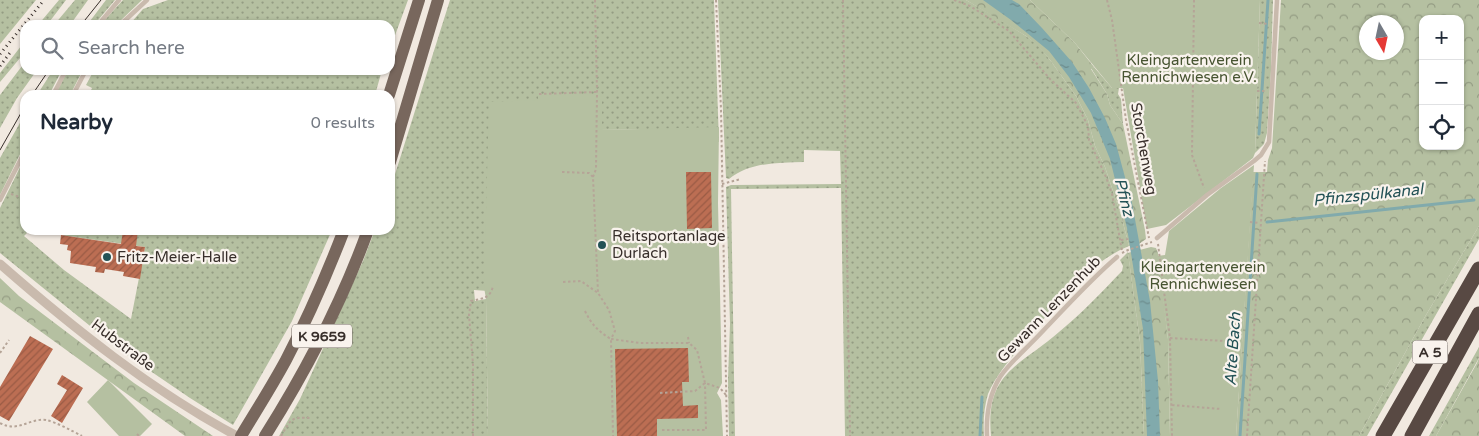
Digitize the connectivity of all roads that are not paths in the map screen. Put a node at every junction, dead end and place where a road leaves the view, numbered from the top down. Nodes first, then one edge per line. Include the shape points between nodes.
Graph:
1 (119, 0) edge
2 (147, 0) edge
3 (419, 0) edge
4 (438, 0) edge
5 (1277, 0) edge
6 (102, 20) edge
7 (125, 20) edge
8 (63, 75) edge
9 (83, 75) edge
10 (56, 90) edge
11 (76, 90) edge
12 (391, 90) edge
13 (395, 145) edge
14 (20, 160) edge
15 (0, 200) edge
16 (342, 235) edge
17 (366, 235) edge
18 (1157, 238) road end
19 (1117, 257) dead end
20 (0, 264) edge
21 (1479, 269) edge
22 (1479, 314) edge
23 (237, 436) edge
24 (241, 436) edge
25 (265, 436) edge
26 (987, 436) edge
27 (1383, 436) edge
28 (1412, 436) edge

1 - 6 lane
2 - 7 lane
3 - 12 main road
4 - 13 main road
5 - 18 lane via 1266,149
8 - 10 lane
9 - 11 lane
14 - 15 lane
16 - 24 main road, K 9659 via 302,329
17 - 25 main road, K 9659 via 323,334
19 - 26 lane, Gewann Lenzenhub via 1000,377 990,398
20 - 23 street, Hubstraße via 117,359
21 - 27 highway, A 5
22 - 28 highway, A 5

